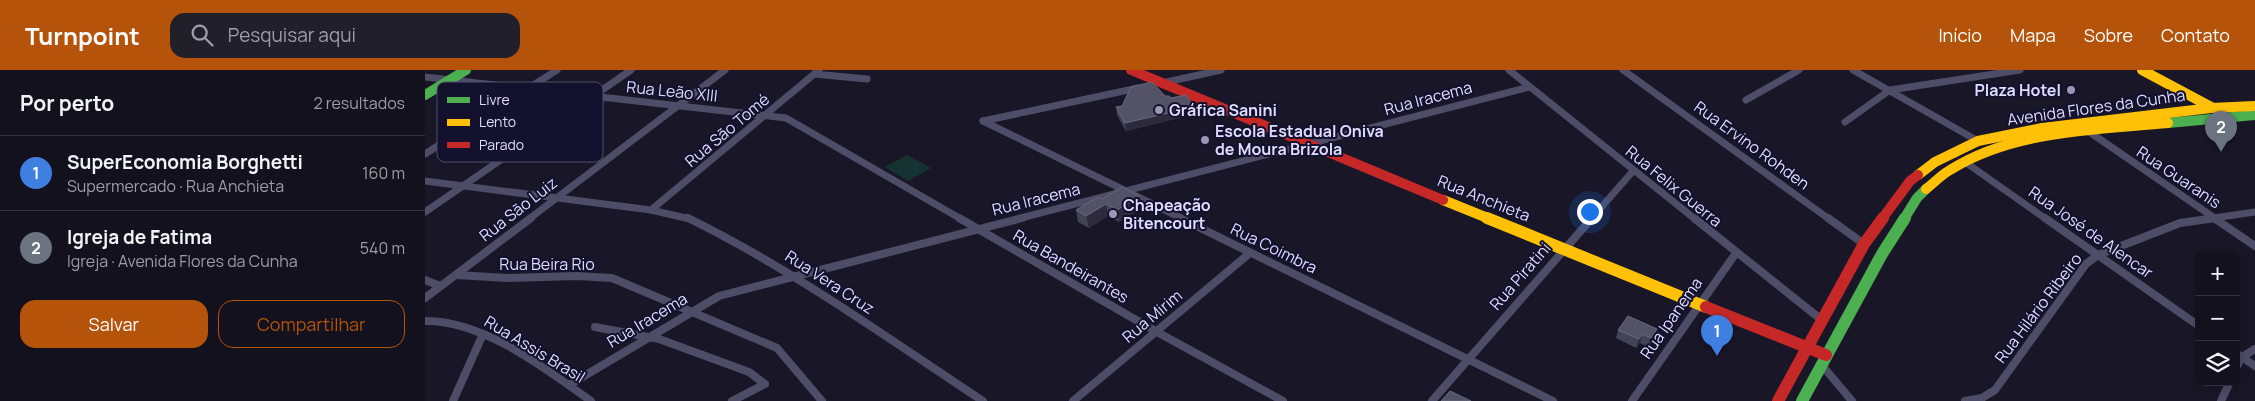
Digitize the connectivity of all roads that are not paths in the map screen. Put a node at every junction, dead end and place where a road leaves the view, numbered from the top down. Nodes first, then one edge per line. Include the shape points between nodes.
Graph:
1 (466, 70) edge
2 (557, 70) edge
3 (631, 70) edge
4 (725, 70) edge
5 (1131, 70) edge
6 (1221, 70) edge
7 (1509, 70) edge
8 (1623, 70) edge
9 (1799, 70) edge
10 (1853, 70) edge
11 (1861, 70) edge
12 (2020, 70) edge
13 (2142, 70) edge
14 (817, 72) edge
15 (425, 77) edge
16 (450, 79) junction
17 (867, 79) dead end
18 (445, 82) edge
19 (473, 82) edge
20 (539, 82) edge
21 (1157, 84) junction
22 (437, 87) edge
23 (1143, 87) edge
24 (1529, 87) junction
25 (603, 89) edge
26 (1890, 90) junction
27 (425, 95) edge
28 (603, 97) edge
29 (1746, 100) dead end
30 (677, 105) junction
31 (2255, 106) edge
32 (2211, 108) junction
33 (767, 114) junction
34 (2255, 115) edge
35 (2228, 118) junction
36 (1845, 122) dead end
37 (2087, 131) junction
38 (1978, 141) junction
39 (1307, 145) junction
40 (437, 146) edge
41 (1963, 148) junction
42 (425, 154) edge
43 (603, 160) edge
44 (1969, 160) junction
45 (497, 162) edge
46 (601, 162) edge
47 (1633, 171) junction
48 (425, 181) edge
49 (462, 186) junction
50 (1124, 191) junction
51 (553, 198) junction
52 (651, 210) junction
53 (425, 212) edge
54 (2255, 212) edge
55 (2213, 217) junction
56 (977, 229) junction
57 (1865, 244) junction
58 (2255, 246) edge
59 (1565, 248) junction
60 (1250, 253) junction
61 (1735, 253) junction
62 (2098, 255) junction
63 (456, 275) junction
64 (795, 276) junction
65 (425, 280) edge
66 (440, 286) junction
67 (425, 298) edge
68 (1700, 303) junction
69 (692, 311) junction
70 (428, 319) edge
71 (1823, 321) junction
72 (2195, 323) edge
73 (595, 327) dead end
74 (1157, 332) junction
75 (483, 334) junction
76 (646, 337) junction
77 (1808, 347) junction
78 (2255, 350) edge
79 (2240, 354) edge
80 (2240, 355) edge
81 (1824, 359) junction
82 (1467, 360) junction
83 (2255, 366) edge
84 (569, 385) junction
85 (2228, 386) edge
86 (453, 401) edge
87 (591, 401) edge
88 (732, 401) edge
89 (822, 401) edge
90 (983, 401) edge
91 (1073, 401) edge
92 (1283, 401) edge
93 (1431, 401) edge
94 (1553, 401) edge
95 (1632, 401) edge
96 (1778, 401) edge
97 (1802, 401) edge
98 (1852, 401) edge
99 (1965, 401) edge
100 (2221, 401) edge

1 - 16 main road
2 - 20 street
3 - 25 street
4 - 30 street, Rua São Luiz
5 - 21 main road, Rua Anchieta
6 - 21 street
7 - 24 street, Rua Felix Guerra
8 - 57 street, Rua Ervino Rohden
9 - 29 street
10 - 26 street
11 - 26 street
12 - 26 street
13 - 32 main road
14 - 17 street
14 - 33 street, Rua São Tomé
15 - 16 street, Rua Leão XIII
16 - 18 main road
16 - 19 street, Rua Leão XIII
21 - 39 main road, Rua Anchieta
22 - 27 main road
23 - 50 street, Rua Coimbra via 983,120
24 - 39 street, Rua Iracema
24 - 47 street, Rua Felix Guerra
26 - 36 street
26 - 38 street
28 - 30 street, Rua Leão XIII
30 - 33 street, Rua Leão XIII
30 - 43 street, Rua São Luiz
31 - 32 main road, Avenida Flores da Cunha
32 - 35 main road via 2227,112
32 - 38 main road, Avenida Flores da Cunha via 2075,123
33 - 52 street, Rua São Tomé
33 - 56 street, Rua Bandeirantes via 801,125
34 - 35 main road, Avenida Flores da Cunha
35 - 37 main road, Avenida Flores da Cunha
37 - 44 main road, Avenida Flores da Cunha via 2019,142
37 - 55 street, Rua Guaranis
38 - 41 main road, Avenida Flores da Cunha
38 - 44 main road via 1985,146
39 - 50 street, Rua Iracema
39 - 59 main road, Rua Anchieta
40 - 42 street
41 - 44 main road via 1955,156
41 - 57 main road, Avenida Flores da Cunha via 1935,162 1910,181
44 - 62 street, Rua José de Alencar
44 - 81 main road, Avenida Flores da Cunha via 1936,179 1917,198
45 - 49 street
46 - 51 street, Rua São Luiz
47 - 59 street, Rua Piratini
47 - 61 street, Rua Felix Guerra
48 - 49 street, Rua Vera Cruz
49 - 51 street, Rua Vera Cruz
49 - 53 street
50 - 56 street, Rua Iracema
50 - 60 street, Rua Coimbra
51 - 52 street, Rua Vera Cruz
51 - 63 street, Rua São Luiz
52 - 64 street, Rua Vera Cruz via 686,217 743,245
54 - 55 street, Rua Hilário Ribeiro
55 - 58 street, Rua Guaranis
55 - 62 street, Rua Hilário Ribeiro via 2180,223
56 - 64 street, Rua Iracema
56 - 74 street, Rua Bandeirantes
57 - 71 main road, Avenida Flores da Cunha
59 - 68 main road, Rua Anchieta
59 - 82 street, Rua Piratini
60 - 74 street, Rua Mirim
60 - 82 street, Rua Coimbra
61 - 68 street, Rua Ipanema
61 - 71 street, Rua Felix Guerra
62 - 72 street, Rua José de Alencar
62 - 99 street, Rua Hilário Ribeiro via 2085,264 1995,390 1982,398
63 - 66 street, Rua São Luiz
63 - 69 street, Rua Beira Rio via 612,278
64 - 69 street, Rua Iracema via 719,296
64 - 90 street, Rua Vera Cruz
65 - 66 street
66 - 67 street, Rua São Luiz
68 - 77 main road, Rua Anchieta
68 - 95 street, Rua Ipanema
69 - 76 street, Rua Iracema
69 - 89 street, Rua Beira Rio via 777,348
70 - 75 street, Rua Assis Brasil via 452,322
71 - 77 main road, Avenida Flores da Cunha
73 - 76 street
74 - 91 street, Rua Mirim
74 - 92 street, Rua Bandeirantes
75 - 84 street, Rua Assis Brasil
75 - 86 street
76 - 84 street, Rua Iracema
76 - 88 street via 749,372 765,384
77 - 81 main road, Rua Anchieta
77 - 96 main road, Avenida Flores da Cunha
78 - 79 street
80 - 83 street
81 - 97 main road, Avenida Flores da Cunha
81 - 98 street
82 - 93 street, Rua Piratini
82 - 94 street, Rua Coimbra
84 - 87 street, Rua Assis Brasil
85 - 100 street

